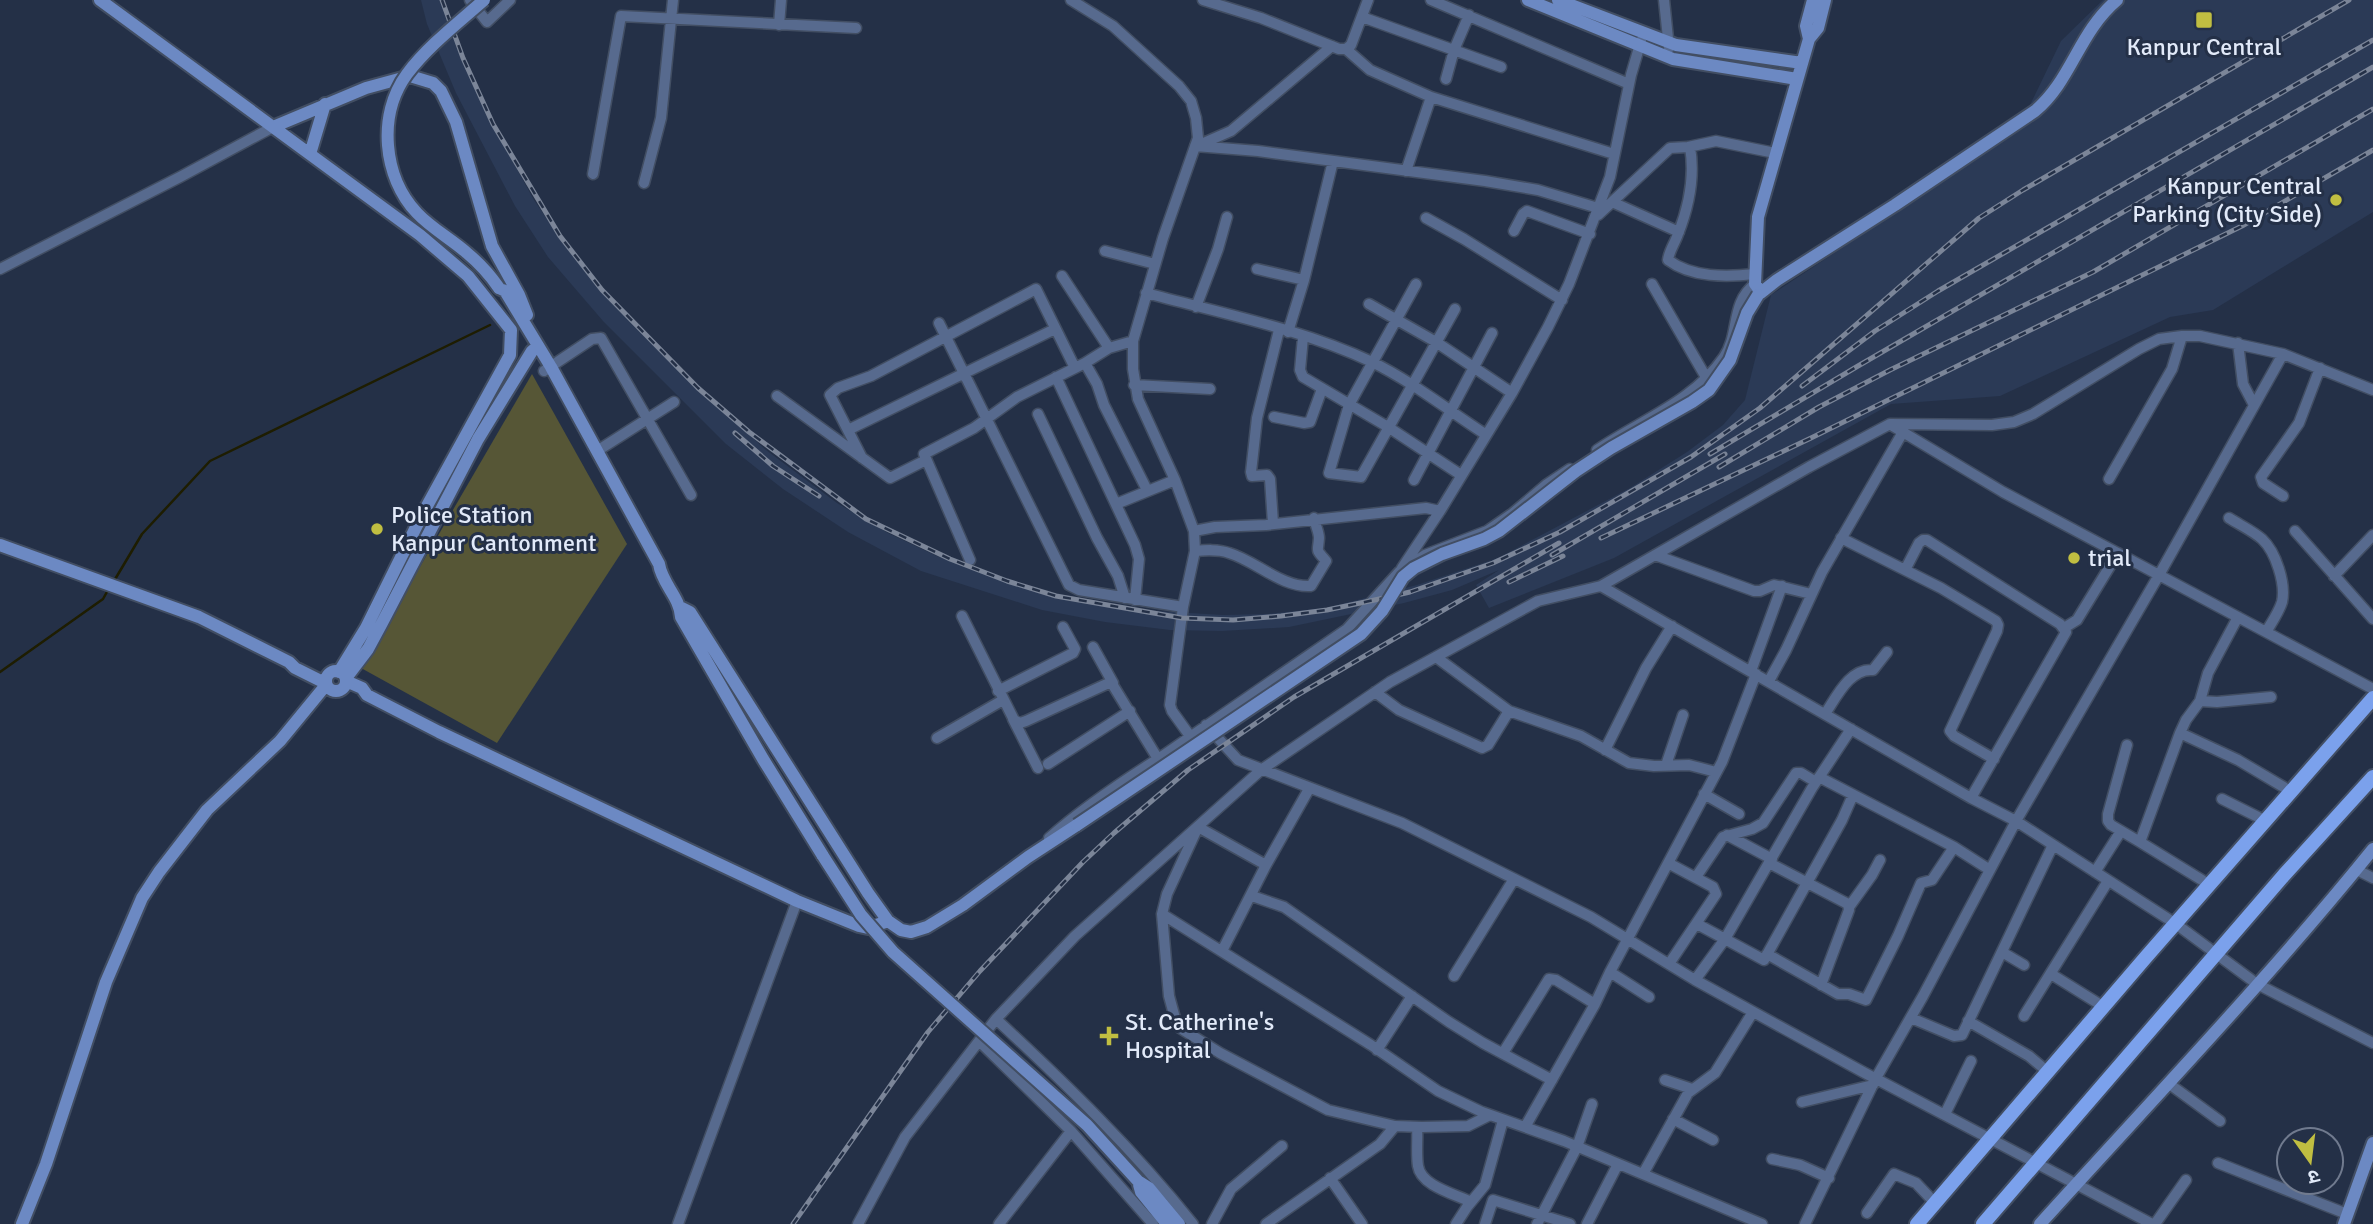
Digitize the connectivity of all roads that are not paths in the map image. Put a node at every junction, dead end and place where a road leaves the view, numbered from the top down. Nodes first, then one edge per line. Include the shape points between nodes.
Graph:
1 (100, 0) edge
2 (470, 0) edge
3 (484, 0) edge
4 (510, 0) edge
5 (673, 0) edge
6 (781, 0) edge
7 (1071, 0) edge
8 (1203, 0) edge
9 (1368, 0) edge
10 (1431, 0) edge
11 (1528, 0) edge
12 (1558, 0) edge
13 (1664, 0) edge
14 (1813, 0) edge
15 (1825, 0) edge
16 (2117, 0) edge
17 (1469, 15) junction
18 (1362, 17) junction
19 (672, 19) junction
20 (779, 24) junction
21 (856, 28) dead end
22 (1809, 39) junction
23 (1642, 40) junction
24 (1332, 46) junction
25 (1346, 49) junction
26 (1454, 50) junction
27 (1669, 50) junction
28 (1802, 63) junction
29 (1501, 67) dead end
30 (1446, 79) dead end
31 (1797, 79) junction
32 (1629, 85) junction
33 (1431, 97) junction
34 (325, 104) junction
35 (273, 127) junction
36 (1195, 146) junction
37 (1690, 147) junction
38 (1775, 153) junction
39 (310, 154) junction
40 (1614, 154) junction
41 (1333, 161) junction
42 (1406, 171) junction
43 (593, 174) dead end
44 (644, 183) dead end
45 (1612, 202) junction
46 (1598, 208) junction
47 (1227, 216) dead end
48 (1426, 218) dead end
49 (1595, 219) junction
50 (1514, 231) dead end
51 (1679, 232) junction
52 (1590, 234) junction
53 (1105, 251) dead end
54 (1155, 264) junction
55 (0, 269) edge
56 (1257, 269) dead end
57 (1062, 275) dead end
58 (1304, 280) junction
59 (1416, 284) dead end
60 (1652, 284) dead end
61 (1758, 286) junction
62 (1146, 293) junction
63 (1562, 300) junction
64 (1369, 304) dead end
65 (1196, 307) junction
66 (1455, 309) dead end
67 (1397, 320) junction
68 (514, 321) junction
69 (939, 323) dead end
70 (1055, 329) junction
71 (1284, 331) junction
72 (1492, 333) dead end
73 (2182, 336) junction
74 (946, 337) junction
75 (1303, 337) junction
76 (1133, 341) junction
77 (1436, 342) junction
78 (2238, 343) junction
79 (1109, 348) junction
80 (535, 349) junction
81 (2283, 354) junction
82 (1086, 363) junction
83 (1374, 363) junction
84 (1074, 368) junction
85 (1474, 368) junction
86 (2320, 368) junction
87 (548, 369) junction
88 (964, 375) junction
89 (1056, 377) junction
90 (1707, 379) junction
91 (1134, 385) junction
92 (1412, 386) junction
93 (1210, 389) dead end
94 (1322, 389) junction
95 (2373, 390) edge
96 (1512, 393) junction
97 (777, 396) dead end
98 (674, 402) dead end
99 (1349, 405) junction
100 (2254, 405) junction
101 (1451, 411) junction
102 (1038, 414) dead end
103 (1274, 417) dead end
104 (648, 419) junction
105 (986, 420) junction
106 (1890, 424) junction
107 (1388, 427) junction
108 (848, 430) junction
109 (1903, 432) junction
110 (1485, 434) junction
111 (597, 450) junction
112 (1427, 453) junction
113 (862, 458) junction
114 (926, 460) junction
115 (1461, 475) junction
116 (2109, 479) dead end
117 (1175, 480) junction
118 (1414, 480) dead end
119 (1147, 490) junction
120 (691, 495) dead end
121 (2283, 496) dead end
122 (1116, 504) junction
123 (1440, 511) junction
124 (1314, 518) junction
125 (2229, 518) dead end
126 (1273, 523) junction
127 (1194, 531) junction
128 (2295, 531) dead end
129 (2373, 536) edge
130 (1842, 538) junction
131 (0, 545) edge
132 (1195, 551) junction
133 (2118, 553) junction
134 (1655, 555) junction
135 (970, 560) dead end
136 (1905, 570) junction
137 (402, 571) junction
138 (1399, 572) junction
139 (660, 575) junction
140 (2159, 575) junction
141 (2334, 576) junction
142 (1601, 586) junction
143 (1782, 586) junction
144 (1811, 594) junction
145 (1130, 599) junction
146 (680, 607) junction
147 (1183, 607) junction
148 (962, 617) dead end
149 (2238, 617) junction
150 (2373, 619) edge
151 (1672, 626) junction
152 (1063, 627) dead end
153 (2064, 628) junction
154 (2266, 632) junction
155 (1093, 647) dead end
156 (1887, 652) dead end
157 (1436, 657) junction
158 (1754, 672) junction
159 (1769, 681) junction
160 (336, 682) junction
161 (1112, 683) junction
162 (2373, 689) edge
163 (1375, 692) junction
164 (1001, 696) junction
165 (2271, 697) dead end
166 (2373, 698) edge
167 (2200, 701) junction
168 (1129, 711) junction
169 (1509, 711) junction
170 (1825, 714) junction
171 (1683, 715) dead end
172 (1012, 717) junction
173 (1206, 725) junction
174 (1851, 729) junction
175 (2180, 733) junction
176 (1191, 736) junction
177 (937, 738) dead end
178 (2127, 745) dead end
179 (1605, 750) junction
180 (1994, 759) junction
181 (1158, 760) junction
182 (1048, 764) dead end
183 (1665, 765) junction
184 (1038, 768) dead end
185 (1261, 771) junction
186 (1716, 772) junction
187 (2373, 777) edge
188 (1817, 779) junction
189 (1310, 789) junction
190 (2292, 792) junction
191 (1704, 794) junction
192 (1853, 795) junction
193 (1971, 799) junction
194 (2222, 799) dead end
195 (1739, 814) dead end
196 (2016, 821) junction
197 (2266, 821) junction
198 (1198, 827) junction
199 (2121, 831) junction
200 (1727, 835) junction
201 (2140, 842) junction
202 (2053, 845) junction
203 (1954, 847) junction
204 (2373, 849) edge
205 (1028, 857) junction
206 (1880, 860) dead end
207 (1770, 861) junction
208 (1668, 863) junction
209 (1266, 865) junction
210 (1990, 870) junction
211 (2357, 870) junction
212 (2095, 872) junction
213 (1696, 877) junction
214 (2373, 878) edge
215 (1514, 879) junction
216 (2108, 881) junction
217 (1808, 883) junction
218 (2210, 884) junction
219 (1252, 896) junction
220 (797, 901) junction
221 (1849, 907) junction
222 (1162, 914) junction
223 (888, 921) junction
224 (1697, 924) junction
225 (2176, 924) junction
226 (1628, 938) junction
227 (1725, 939) junction
228 (1222, 951) junction
229 (2001, 952) junction
230 (1767, 954) junction
231 (2216, 954) junction
232 (1669, 964) junction
233 (2024, 965) dead end
234 (1610, 972) junction
235 (2051, 974) junction
236 (1454, 976) dead end
237 (1695, 980) junction
238 (2257, 984) junction
239 (1821, 985) junction
240 (1412, 996) junction
241 (1649, 996) dead end
242 (1595, 1004) junction
243 (2104, 1007) junction
244 (1753, 1012) junction
245 (2024, 1016) dead end
246 (1911, 1018) junction
247 (996, 1019) junction
248 (1968, 1021) junction
249 (979, 1041) junction
250 (2373, 1043) edge
251 (1377, 1050) junction
252 (1503, 1053) junction
253 (1971, 1060) dead end
254 (2048, 1072) junction
255 (1552, 1080) junction
256 (1665, 1080) dead end
257 (1875, 1082) junction
258 (2168, 1083) junction
259 (1692, 1089) junction
260 (1802, 1102) dead end
261 (1592, 1104) dead end
262 (1945, 1114) junction
263 (1490, 1115) junction
264 (1673, 1119) junction
265 (1503, 1120) junction
266 (2220, 1121) dead end
267 (1395, 1126) junction
268 (1417, 1127) junction
269 (1525, 1127) junction
270 (1071, 1131) junction
271 (1991, 1138) junction
272 (1713, 1140) dead end
273 (1282, 1146) dead end
274 (2372, 1146) edge
275 (1577, 1147) junction
276 (1772, 1159) dead end
277 (2036, 1163) junction
278 (2218, 1163) dead end
279 (1618, 1164) junction
280 (1643, 1174) junction
281 (1330, 1178) junction
282 (1829, 1178) junction
283 (2186, 1180) dead end
284 (1138, 1181) junction
285 (2076, 1184) junction
286 (1471, 1202) junction
287 (1936, 1203) junction
288 (1867, 1213) dead end
289 (1539, 1219) edge
290 (2345, 1219) edge
291 (22, 1224) edge
292 (678, 1224) edge
293 (858, 1224) edge
294 (999, 1224) edge
295 (1153, 1224) edge
296 (1167, 1224) edge
297 (1179, 1224) edge
298 (1193, 1224) edge
299 (1212, 1224) edge
300 (1266, 1224) edge
301 (1362, 1224) edge
302 (1456, 1224) edge
303 (1485, 1224) edge
304 (1570, 1224) edge
305 (1587, 1224) edge
306 (1762, 1224) edge
307 (1805, 1224) edge
308 (1917, 1224) edge
309 (1983, 1224) edge
310 (2040, 1224) edge
311 (2153, 1224) edge

1 - 35 street
2 - 4 street via 487,22
3 - 68 street, bridge via 405,78 389,118 387,138 393,173 407,202 505,291
5 - 19 street
6 - 20 street
7 - 36 street via 1113,26 1191,100 1198,138
8 - 24 street
9 - 18 street
10 - 17 street
11 - 23 street
12 - 23 street
13 - 27 street
14 - 22 street
15 - 22 street via 1818,28
16 - 61 street via 2092,25 2060,84 2035,111 1777,280
17 - 26 street
17 - 32 street
18 - 25 street
18 - 26 street
19 - 20 street
19 - 43 street via 621,16
19 - 44 street via 661,118
20 - 21 street
22 - 28 street
23 - 27 street
23 - 32 street
24 - 25 street
24 - 36 street via 1231,131
25 - 33 street via 1370,69
26 - 29 street
26 - 30 street
27 - 28 street
27 - 31 street via 1702,65
28 - 31 street
31 - 38 street
32 - 40 street
33 - 40 street
33 - 42 street
34 - 35 street
34 - 39 street
34 - 80 street via 410,75 441,91 456,122 492,246 519,295
35 - 39 street
35 - 55 street
36 - 41 street
36 - 54 street
37 - 38 street via 1716,141
37 - 45 street via 1667,150
37 - 51 street via 1693,180
38 - 61 street via 1758,217
39 - 68 street via 420,235
40 - 46 street
41 - 42 street
41 - 58 street
42 - 46 street via 1538,190
45 - 49 street
45 - 51 street
46 - 49 street
47 - 65 street
48 - 63 street
49 - 52 street
50 - 52 street via 1527,211
51 - 61 street via 1668,256 1670,262
52 - 63 street
53 - 54 street
54 - 62 street
56 - 58 street
57 - 79 street
58 - 71 street
59 - 67 street
60 - 90 street
61 - 90 street via 1742,296 1726,355
61 - 205 street, bridge via 1730,360 1709,390 1576,471 1499,531 1414,568 1361,634
62 - 65 street
62 - 76 street
63 - 96 street
64 - 67 street
65 - 71 street
66 - 77 street
67 - 77 street
67 - 83 street
68 - 80 street
68 - 137 street via 510,355 422,515
69 - 74 street
70 - 74 street via 1036,289
70 - 84 street
70 - 88 street
71 - 75 street
71 - 126 street via 1263,391 1251,472 1270,479
72 - 85 street
73 - 78 street
73 - 106 street via 2139,349 2014,422
73 - 116 street via 2172,369
74 - 88 street
74 - 108 street via 830,395
75 - 83 street
75 - 94 street via 1300,373
76 - 79 street
76 - 91 street
77 - 85 street
77 - 92 street
78 - 81 street
78 - 100 street via 2243,384
79 - 82 street
80 - 87 street
80 - 137 street
81 - 86 street
81 - 100 street
82 - 84 street
82 - 119 street
83 - 92 street
83 - 99 street
84 - 89 street
85 - 96 street
85 - 101 street
86 - 95 street
86 - 121 street via 2299,423 2261,477
87 - 104 street via 592,339 601,338
87 - 111 street
87 - 139 street via 652,569
88 - 105 street
88 - 108 street
89 - 105 street
89 - 122 street
90 - 138 street via 1686,397 1611,440 1487,531 1425,555
91 - 93 street
91 - 117 street
92 - 101 street
92 - 107 street
94 - 99 street
94 - 103 street via 1310,422
96 - 110 street
97 - 113 street
98 - 104 street
99 - 107 street
99 - 107 street via 1329,473 1360,477
100 - 140 street
101 - 110 street
101 - 112 street
102 - 145 street
104 - 111 street
104 - 120 street
105 - 114 street via 923,454
105 - 145 street via 1069,585
106 - 109 street
106 - 134 street
107 - 112 street
108 - 113 street
109 - 130 street
109 - 133 street
110 - 115 street
111 - 139 street via 659,564
112 - 115 street
112 - 118 street
113 - 114 street via 890,478
114 - 135 street
115 - 123 street
117 - 119 street
117 - 127 street
119 - 122 street
122 - 145 street via 1139,559
123 - 124 street via 1426,508
123 - 138 street
124 - 126 street
124 - 132 street via 1317,551 1326,561 1311,586 1286,581 1228,552
125 - 154 street via 2264,541 2280,576 2281,605
126 - 127 street
127 - 132 street
128 - 141 street
129 - 141 street
130 - 136 street
130 - 144 street
131 - 160 street via 199,617
132 - 147 street
133 - 140 street
133 - 153 street via 2077,620
134 - 142 street
134 - 143 street via 1754,591
136 - 153 street via 1919,543 1927,540
136 - 180 street via 1997,623 1950,731
137 - 160 street via 368,649
138 - 173 street via 1347,629
139 - 146 street
140 - 149 street
140 - 196 street
141 - 150 street
142 - 151 street
142 - 157 street via 1538,601
143 - 144 street
143 - 158 street
144 - 159 street
145 - 147 street
146 - 223 street via 690,612
146 - 284 street, bridge via 681,617 862,915 893,952 1087,1125
147 - 176 street via 1170,705
148 - 164 street
149 - 154 street
149 - 167 street via 2207,673
151 - 158 street
151 - 179 street
152 - 164 street via 1073,653
153 - 180 street via 2064,638
154 - 162 street
155 - 161 street
156 - 170 street via 1873,670 1852,675
157 - 163 street
157 - 169 street
158 - 159 street
158 - 186 street
159 - 170 street
160 - 220 street via 362,688 367,695 439,732
160 - 291 street via 312,699 280,741 207,810 142,898 106,982
161 - 168 street
161 - 172 street via 1020,723
163 - 169 street via 1399,710 1482,748
163 - 185 street
164 - 172 street
164 - 177 street
165 - 167 street
166 - 190 main road
167 - 175 street
168 - 181 street
168 - 182 street
169 - 179 street via 1581,736
170 - 174 street
171 - 183 street
172 - 184 street
173 - 176 street
173 - 185 street via 1238,760
174 - 188 street
174 - 193 street
175 - 190 street
175 - 201 street
176 - 181 street
178 - 199 street via 2108,814 2108,821
179 - 183 street via 1629,763
180 - 193 street
181 - 205 street via 1072,817
183 - 186 street
185 - 189 street
185 - 198 street
186 - 191 street
187 - 231 main road
188 - 192 street
188 - 200 street via 1796,774 1763,823
188 - 207 street
189 - 209 street
189 - 215 street via 1402,823
190 - 197 main road
191 - 195 street
191 - 208 street
192 - 203 street
192 - 217 street
193 - 196 street
194 - 197 street
196 - 202 street
196 - 210 street
197 - 218 main road
198 - 209 street
198 - 222 street
198 - 247 street via 1075,936
199 - 201 street
199 - 212 street
200 - 207 street
200 - 213 street
201 - 218 street
202 - 212 street
202 - 229 street
203 - 210 street
203 - 239 street via 1932,880 1921,883 1867,1000
204 - 211 street
205 - 223 street via 927,928 911,932
206 - 221 street
207 - 217 street
207 - 227 street
208 - 213 street
208 - 226 street
209 - 219 street
210 - 246 street
211 - 214 street
211 - 238 street
212 - 216 street
213 - 224 street via 1716,894
215 - 226 street
215 - 236 street
216 - 225 street
216 - 235 street
217 - 221 street
217 - 230 street
218 - 225 main road
219 - 228 street
219 - 240 street via 1284,907
220 - 223 street via 868,928
220 - 292 street
221 - 239 street
222 - 228 street
222 - 267 street via 1169,996 1180,1028 1328,1110
224 - 227 street
224 - 232 street
225 - 231 street
225 - 243 main road
226 - 232 street
226 - 234 street
227 - 230 street via 1764,960
227 - 237 street
228 - 251 street
229 - 233 street
229 - 248 street
230 - 239 street
231 - 238 street
231 - 277 main road
232 - 237 street
234 - 241 street
234 - 242 street
235 - 243 street
235 - 245 street
237 - 244 street
238 - 250 street
238 - 258 street
240 - 251 street
240 - 252 street
242 - 252 street via 1549,979
242 - 255 street
243 - 254 main road
244 - 257 street
244 - 259 street via 1715,1073
246 - 248 street via 1957,1037
246 - 257 street
247 - 249 street
247 - 298 street via 1096,1113
248 - 254 street
249 - 270 street
249 - 293 street via 905,1137
251 - 263 street via 1438,1091
252 - 255 street
253 - 262 street
254 - 271 main road
255 - 269 street
256 - 259 street
257 - 260 street
257 - 262 street
257 - 282 street
258 - 266 street
258 - 285 street
259 - 264 street
261 - 275 street
262 - 271 street
263 - 265 street
263 - 268 street via 1468,1126
264 - 272 street
264 - 280 street
265 - 269 street
265 - 286 street via 1485,1185
267 - 268 street
267 - 281 street via 1380,1144
268 - 286 street via 1422,1175
269 - 275 street
270 - 294 street
270 - 295 street
271 - 277 street
271 - 287 main road
273 - 299 street via 1231,1189
274 - 290 street
275 - 279 street
275 - 289 street
276 - 282 street
277 - 285 street
277 - 309 main road
278 - 290 street
279 - 280 street
279 - 305 street
280 - 306 street
281 - 300 street
281 - 301 street
282 - 307 street
283 - 311 street
284 - 296 street via 1141,1192
284 - 297 street
285 - 310 street
285 - 311 street
286 - 302 street
287 - 288 street via 1916,1183 1894,1174
287 - 308 main road
289 - 303 street via 1493,1200
289 - 304 street

